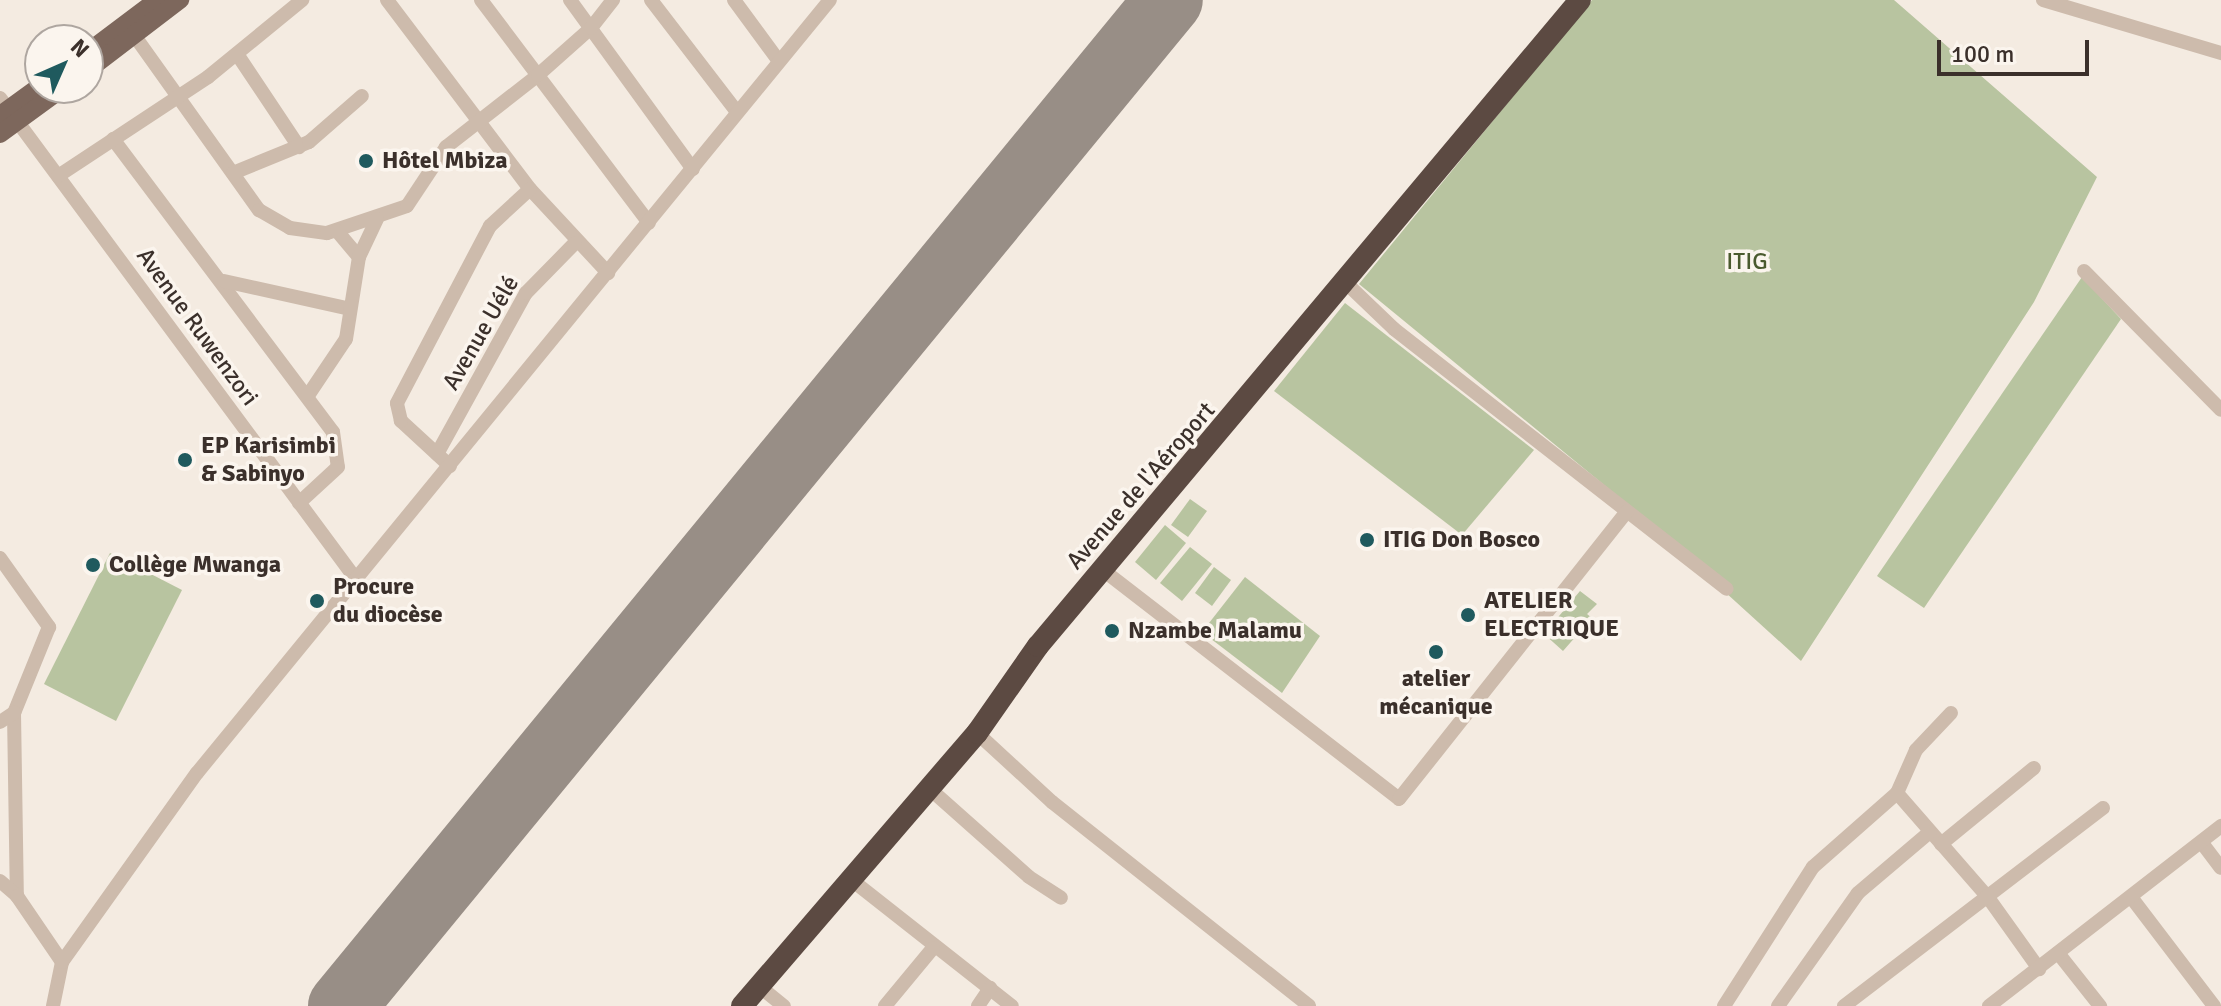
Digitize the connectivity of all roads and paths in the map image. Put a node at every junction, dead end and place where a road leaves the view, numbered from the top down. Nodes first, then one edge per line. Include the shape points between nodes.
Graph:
1 (157, 0) edge
2 (180, 0) edge
3 (302, 0) edge
4 (387, 0) edge
5 (481, 0) edge
6 (570, 0) edge
7 (613, 0) edge
8 (651, 0) edge
9 (734, 0) edge
10 (830, 0) edge
11 (1580, 0) edge
12 (2043, 0) edge
13 (591, 28) junction
14 (131, 30) junction
15 (104, 44) edge
16 (2221, 53) edge
17 (237, 54) junction
18 (104, 55) edge
19 (778, 60) junction
20 (538, 75) junction
21 (178, 95) junction
22 (362, 96) dead end
23 (24, 97) edge
24 (6, 110) edge
25 (737, 112) junction
26 (477, 119) junction
27 (0, 134) edge
28 (113, 139) junction
29 (299, 147) junction
30 (693, 169) junction
31 (233, 173) junction
32 (58, 176) junction
33 (530, 189) junction
34 (377, 219) junction
35 (649, 223) junction
36 (337, 231) junction
37 (575, 243) junction
38 (359, 257) junction
39 (2084, 271) dead end
40 (608, 273) junction
41 (224, 281) junction
42 (1345, 282) junction
43 (350, 309) junction
44 (309, 394) junction
45 (2221, 410) edge
46 (437, 454) junction
47 (450, 466) junction
48 (299, 503) junction
49 (1627, 511) junction
50 (0, 558) edge
51 (1103, 570) junction
52 (358, 582) junction
53 (1727, 589) dead end
54 (14, 713) junction
55 (1951, 713) dead end
56 (0, 722) edge
57 (977, 733) junction
58 (2034, 768) dead end
59 (930, 789) junction
60 (1897, 793) junction
61 (2103, 808) dead end
62 (2221, 826) edge
63 (1930, 832) junction
64 (2202, 843) junction
65 (1941, 844) junction
66 (2221, 868) edge
67 (0, 881) edge
68 (853, 881) junction
69 (17, 896) junction
70 (1987, 896) junction
71 (2131, 897) junction
72 (1061, 898) dead end
73 (933, 948) junction
74 (2058, 953) junction
75 (62, 962) junction
76 (2039, 969) junction
77 (759, 986) junction
78 (990, 988) junction
79 (53, 1006) edge
80 (742, 1006) edge
81 (784, 1006) edge
82 (885, 1006) edge
83 (978, 1006) edge
84 (1012, 1006) edge
85 (1309, 1006) edge
86 (1724, 1006) edge
87 (1778, 1006) edge
88 (1844, 1006) edge
89 (1989, 1006) edge
90 (2100, 1006) edge
91 (2214, 1006) edge

1 - 14 main road
2 - 14 main road
3 - 17 street
4 - 26 street
5 - 20 street
6 - 13 street
7 - 13 street
8 - 25 street
9 - 19 street
10 - 19 street
11 - 42 highway, Avenue de l'Aéroport
12 - 16 street
13 - 20 street
13 - 30 street
14 - 15 main road
14 - 18 main road
14 - 21 street
17 - 21 street
17 - 29 street
19 - 25 street
20 - 26 street
20 - 35 street
21 - 28 street
21 - 31 street
22 - 29 street
23 - 24 main road
24 - 27 main road
24 - 32 street, Avenue Ruwenzori
25 - 30 street
26 - 33 street
26 - 34 street via 439,157 414,200
28 - 32 street
28 - 41 street
29 - 31 street
30 - 35 street
31 - 36 street via 273,220 308,232
32 - 48 street, Avenue Ruwenzori
33 - 37 street
33 - 46 street via 490,226 397,403 401,421
34 - 36 street
34 - 38 street
35 - 40 street
36 - 38 street
37 - 40 street
37 - 46 street, Avenue Uélé via 526,293
38 - 43 street
39 - 45 street
40 - 47 street
41 - 43 street
41 - 44 street
42 - 49 street via 1394,329
42 - 51 highway, Avenue de l'Aéroport
43 - 44 street via 340,352
44 - 48 street via 333,432 339,460 334,474
46 - 47 street
47 - 52 street
48 - 52 street, Avenue Ruwenzori
49 - 51 street via 1399,799
49 - 53 street
50 - 54 street via 49,627
51 - 57 highway, Avenue de l'Aéroport via 1038,646
52 - 75 street via 197,773
54 - 56 street
54 - 69 street
55 - 60 street via 1916,750
57 - 59 highway, Avenue de l'Aéroport
57 - 85 street via 1052,802
58 - 65 street
59 - 68 highway, Avenue de l'Aéroport
59 - 72 street via 1029,877
60 - 63 street
60 - 86 street via 1813,867
61 - 70 street
62 - 64 street
63 - 65 street
63 - 87 street via 1858,893
64 - 66 street
64 - 71 street
65 - 70 street
67 - 69 street
68 - 73 street
68 - 77 highway, Avenue de l'Aéroport
69 - 75 street
70 - 76 street
70 - 88 street
71 - 74 street
71 - 91 street
73 - 78 street
73 - 82 street
74 - 76 street
74 - 90 street
75 - 79 street
76 - 89 street
77 - 80 highway, Avenue de l'Aéroport
77 - 81 street
78 - 83 street
78 - 84 street

